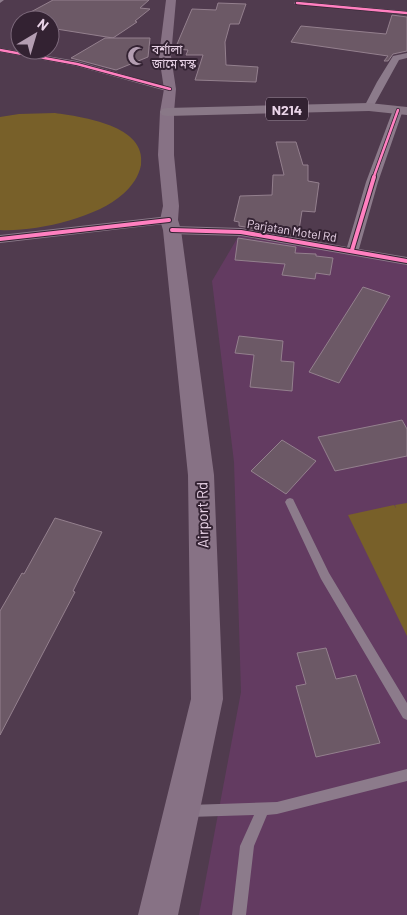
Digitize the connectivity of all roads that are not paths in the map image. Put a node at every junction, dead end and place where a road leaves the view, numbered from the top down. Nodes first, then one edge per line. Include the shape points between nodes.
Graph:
1 (172, 0) edge
2 (297, 3) dead end
3 (407, 13) edge
4 (407, 55) edge
5 (57, 60) edge
6 (168, 101) junction
7 (369, 107) junction
8 (403, 111) edge
9 (171, 225) junction
10 (0, 239) edge
11 (352, 250) junction
12 (407, 261) edge
13 (290, 502) dead end
14 (407, 714) edge
15 (407, 775) edge
16 (263, 809) junction
17 (181, 812) junction
18 (158, 915) edge
19 (240, 915) edge

1 - 6 main road, Airport Rd via 165,56
2 - 3 street
4 - 7 street via 396,58
5 - 6 street via 77,64
6 - 7 highway, N214
6 - 9 main road, Airport Rd via 166,156
7 - 8 highway, N214
8 - 11 street via 372,182
9 - 10 street, Parjatan Motel Rd
9 - 11 street, Parjatan Motel Rd via 241,232
9 - 17 main road, Airport Rd via 201,475 207,699
11 - 12 street, Parjatan Motel Rd
13 - 14 lane via 325,576
15 - 16 lane
16 - 17 lane
16 - 19 lane via 246,846
17 - 18 main road, Airport Rd

